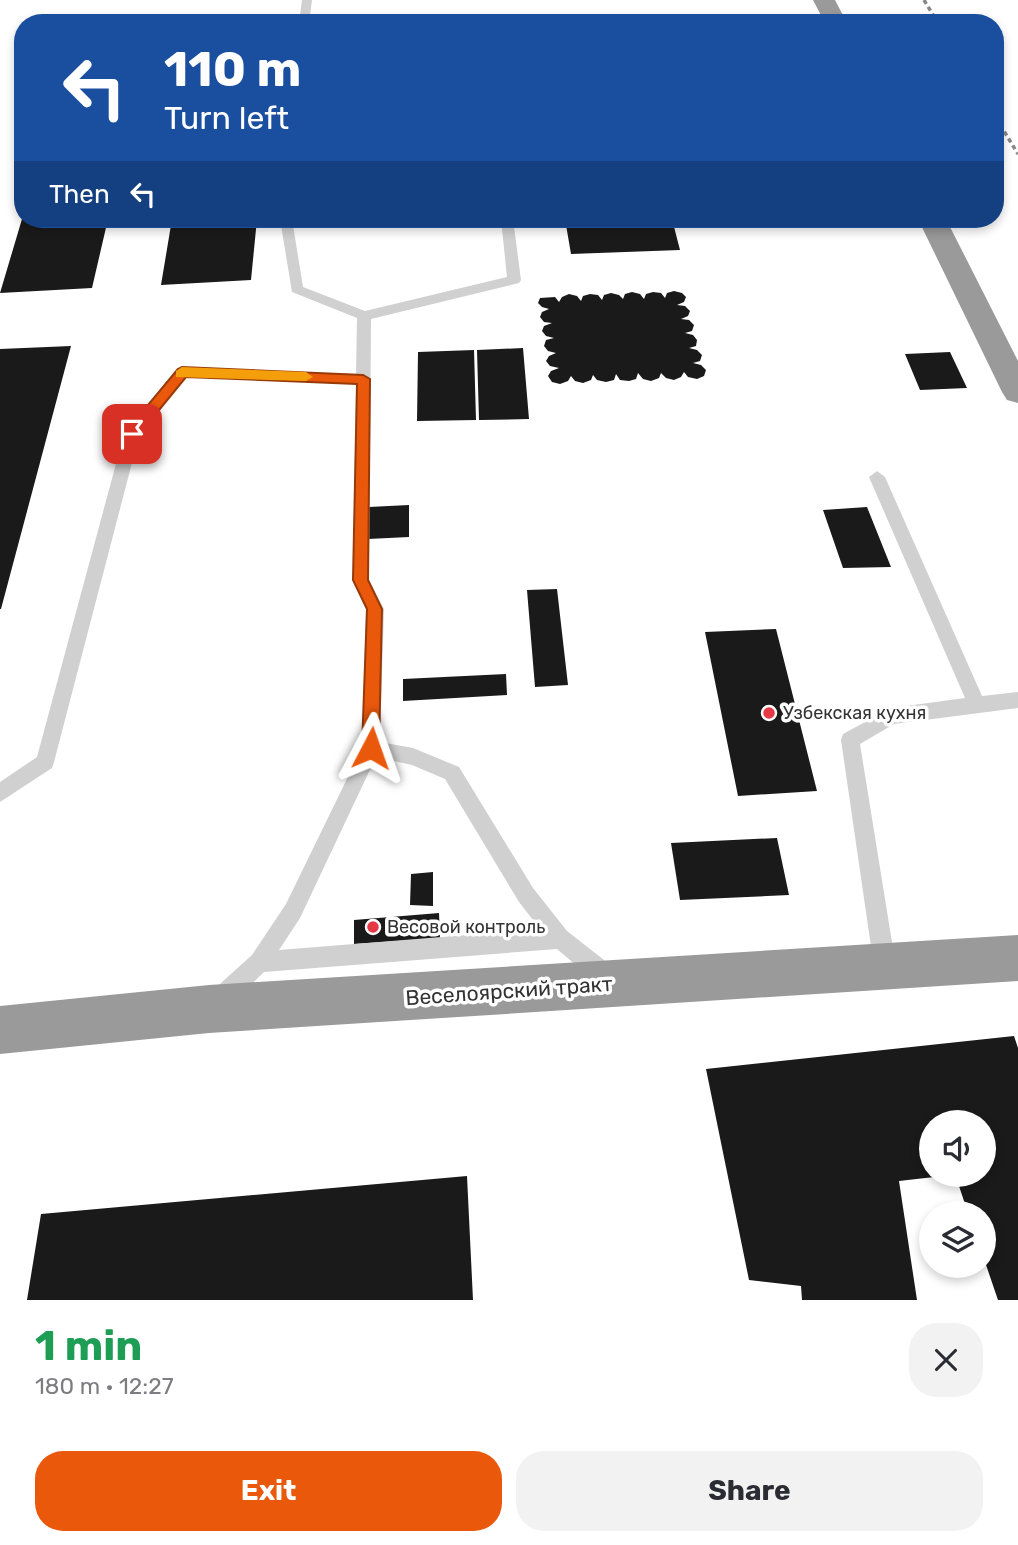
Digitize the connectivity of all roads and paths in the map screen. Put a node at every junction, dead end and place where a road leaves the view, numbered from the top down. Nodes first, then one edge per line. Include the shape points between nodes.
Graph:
1 (288, 228) edge
2 (508, 228) edge
3 (936, 228) edge
4 (364, 316) junction
5 (363, 379) junction
6 (1018, 392) edge
7 (877, 477) dead end
8 (1018, 700) edge
9 (977, 704) junction
10 (371, 748) junction
11 (0, 793) edge
12 (560, 938) junction
13 (1018, 958) edge
14 (259, 962) junction
15 (885, 967) junction
16 (616, 984) junction
17 (209, 1009) junction
18 (0, 1030) edge

1 - 4 lane via 298,289
2 - 4 lane via 514,280
3 - 6 highway
4 - 5 lane
5 - 10 lane via 361,580 375,609
5 - 11 lane via 182,372 132,434 45,762
7 - 9 lane
8 - 9 lane
9 - 15 lane via 891,716 850,740
10 - 12 lane via 414,757 452,774 526,895
10 - 14 lane via 293,911
12 - 14 lane
12 - 16 lane
13 - 15 highway, Веселоярский тракт
14 - 17 lane
15 - 16 highway, Веселоярский тракт
16 - 17 highway, Веселоярский тракт
17 - 18 highway, Веселоярский тракт

